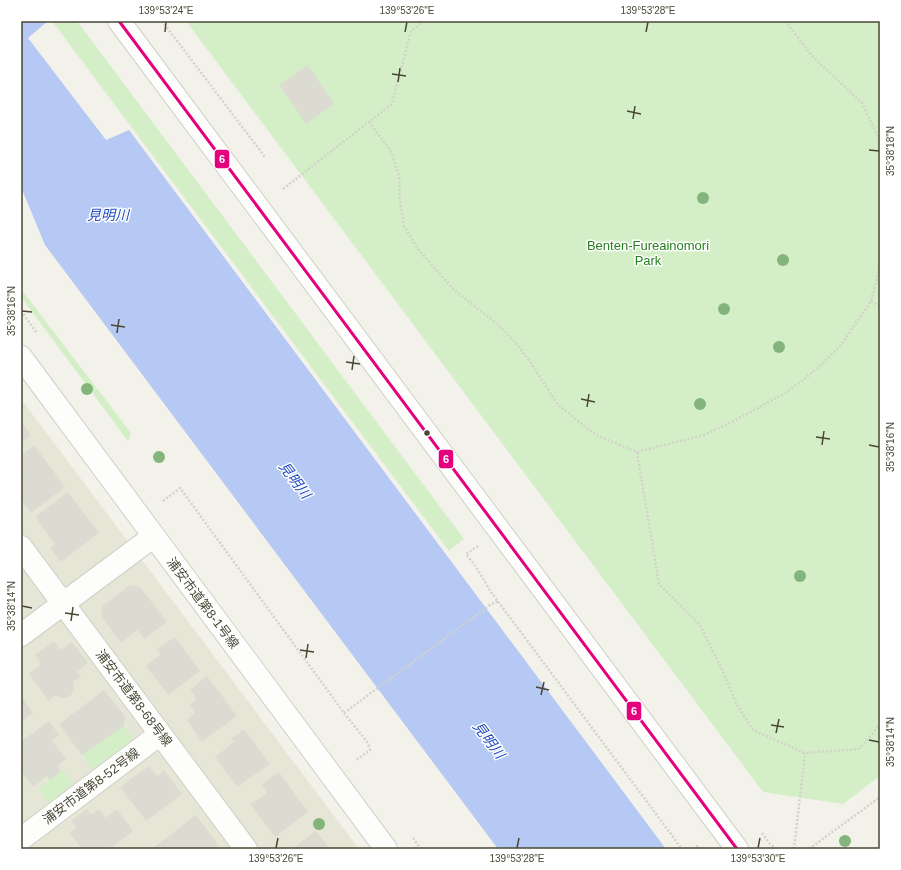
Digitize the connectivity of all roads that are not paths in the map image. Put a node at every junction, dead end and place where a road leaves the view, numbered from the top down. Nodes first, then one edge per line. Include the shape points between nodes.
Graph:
1 (119, 21) edge
2 (21, 357) edge
3 (154, 536) junction
4 (21, 546) edge
5 (63, 604) junction
6 (21, 635) edge
7 (160, 734) junction
8 (21, 839) edge
9 (246, 849) edge
10 (386, 849) edge
11 (737, 849) edge

1 - 11 street
2 - 3 street, 浦安市道第8-1号線
3 - 5 street
3 - 10 street, 浦安市道第8-1号線
4 - 5 street, 浦安市道第8-68号線
5 - 6 street
5 - 7 street, 浦安市道第8-68号線
7 - 8 street, 浦安市道第8-52号線
7 - 9 street, 浦安市道第8-68号線

